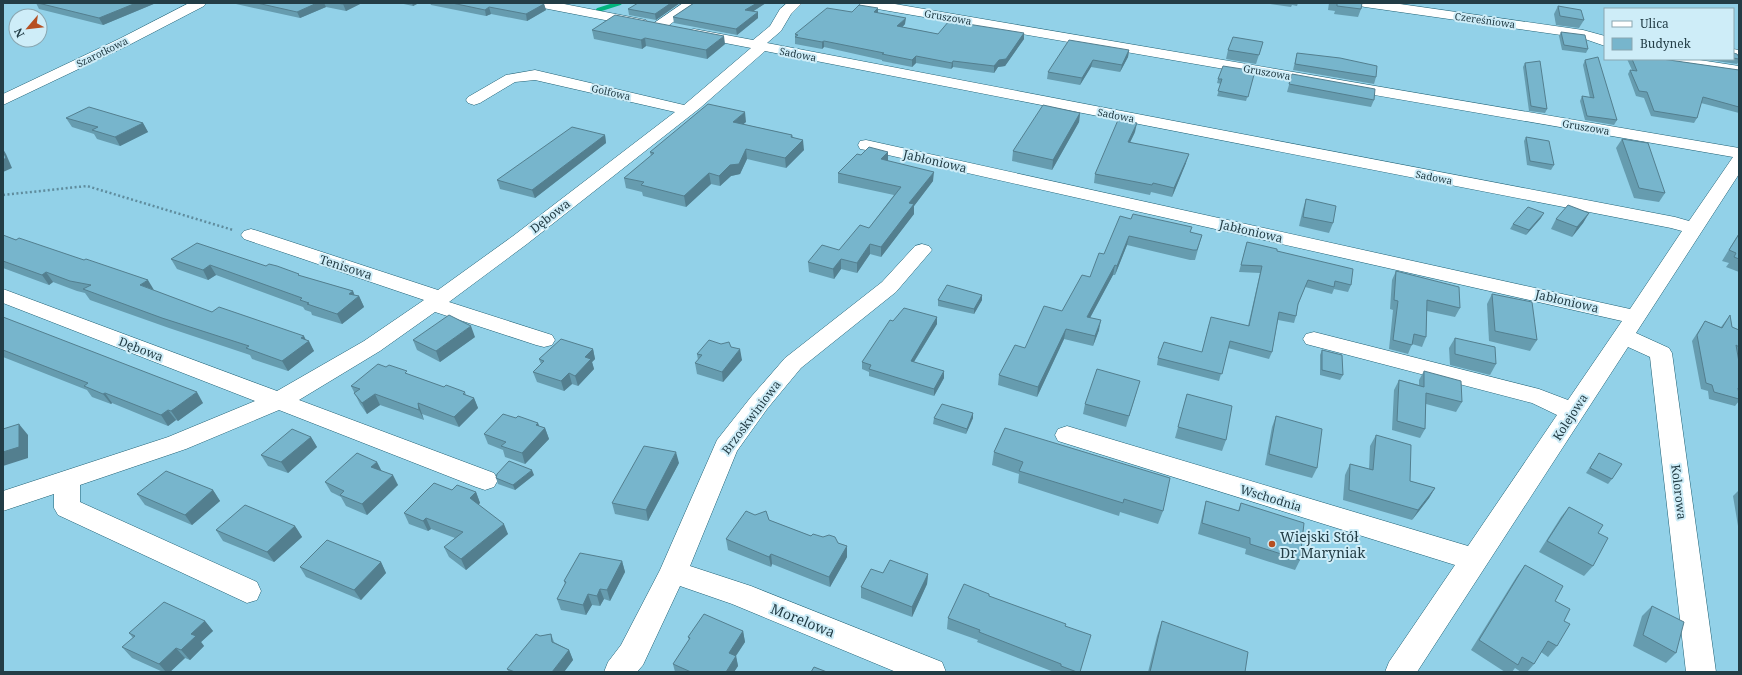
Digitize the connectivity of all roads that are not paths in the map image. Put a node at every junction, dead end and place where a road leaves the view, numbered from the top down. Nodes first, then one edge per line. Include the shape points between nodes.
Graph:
1 (199, 3) edge
2 (538, 3) edge
3 (795, 3) edge
4 (866, 3) edge
5 (1365, 3) edge
6 (690, 4) edge
7 (574, 6) edge
8 (659, 26) junction
9 (1602, 39) edge
10 (759, 46) junction
11 (1669, 60) edge
12 (1739, 70) edge
13 (3, 100) edge
14 (474, 100) dead end
15 (687, 110) junction
16 (866, 145) dead end
17 (1739, 153) edge
18 (1739, 162) edge
19 (1694, 230) junction
20 (251, 235) road end
21 (922, 250) dead end
22 (3, 296) edge
23 (437, 301) junction
24 (1629, 326) junction
25 (1314, 339) dead end
26 (544, 340) dead end
27 (279, 401) junction
28 (1573, 412) junction
29 (1067, 435) dead end
30 (67, 479) junction
31 (485, 480) dead end
32 (3, 500) edge
33 (1475, 560) junction
34 (673, 572) junction
35 (247, 591) dead end
36 (619, 672) edge
37 (931, 672) edge
38 (1400, 672) edge
39 (1701, 672) edge

1 - 13 street, Szarotkowa
2 - 7 street, Sadowa
3 - 10 street, Dębowa via 785,12 776,28 758,42
4 - 17 street, Gruszowa
5 - 9 street, Czereśniowa
6 - 8 street
7 - 8 street, Sadowa
8 - 10 street, Sadowa
10 - 15 street, Dębowa via 759,49
10 - 19 street, Sadowa via 1674,223
11 - 12 street
14 - 15 street, Golfowa via 511,78 535,75
15 - 23 street, Dębowa
16 - 24 street, Jabłoniowa
18 - 19 street, Kolejowa
19 - 24 street, Kolejowa
20 - 23 street, Tenisowa
21 - 34 street, Brzoskwiniowa via 889,287 793,364 759,404 726,447
22 - 27 street, Dębowa
23 - 26 street, Tenisowa
23 - 27 street, Dębowa via 372,346
24 - 28 street, Kolejowa
24 - 39 street, Kolorowa via 1661,353
25 - 28 street via 1539,397
27 - 30 street, Dębowa via 178,443
27 - 31 street, Dębowa
28 - 33 street, Kolejowa
29 - 33 street, Wschodnia
30 - 32 street, Dębowa
30 - 35 street via 67,508
33 - 38 street, Kolejowa
34 - 36 street, Brzoskwiniowa via 632,656
34 - 37 street, Morelowa via 741,595

